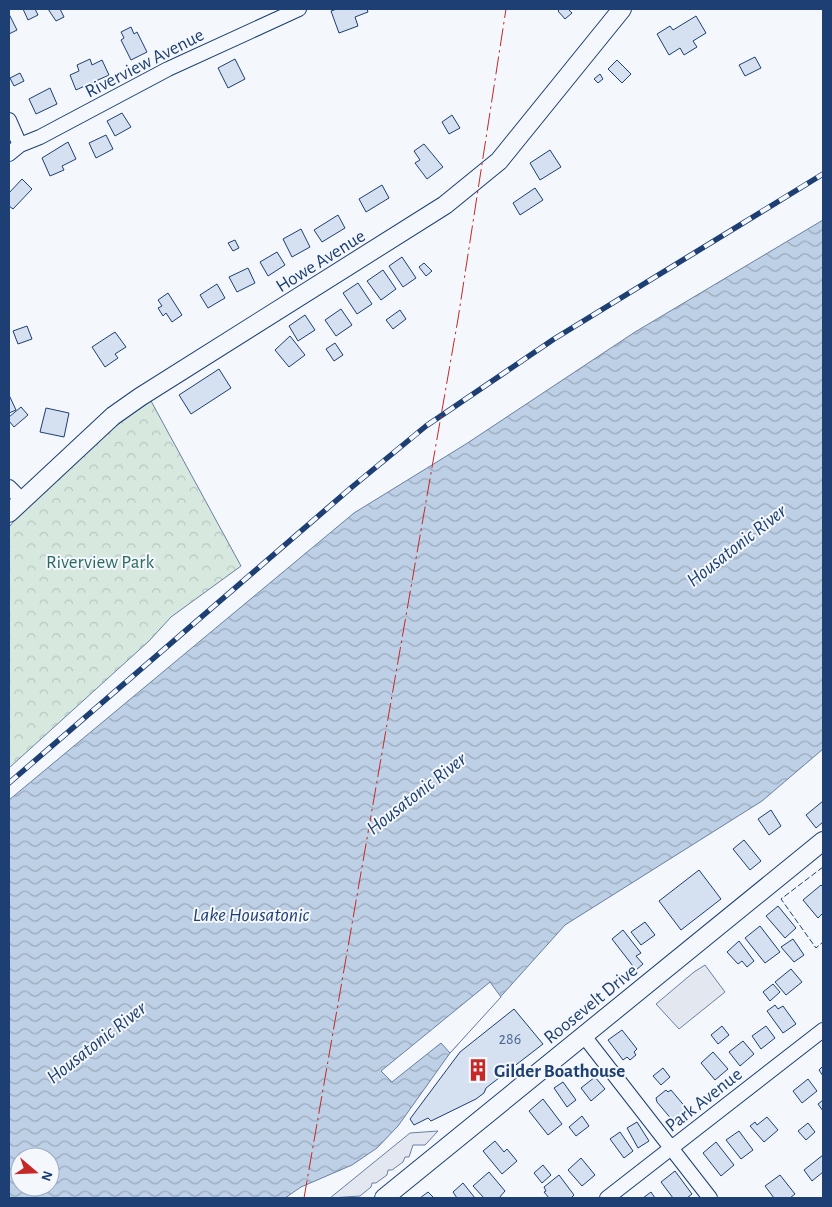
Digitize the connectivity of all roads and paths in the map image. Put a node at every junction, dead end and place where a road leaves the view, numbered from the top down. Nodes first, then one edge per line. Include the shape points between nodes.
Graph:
1 (299, 9) edge
2 (622, 9) edge
3 (9, 120) edge
4 (14, 149) edge
5 (9, 487) edge
6 (22, 500) junction
7 (9, 513) edge
8 (822, 845) edge
9 (823, 1030) edge
10 (584, 1036) junction
11 (670, 1148) junction
12 (384, 1198) edge
13 (607, 1198) edge
14 (710, 1198) edge

1 - 4 street, Riverview Avenue via 168,69
2 - 6 main road, Howe Avenue via 504,154 476,182 407,231 140,397 86,440
3 - 4 street
5 - 6 street
6 - 7 main road, Howe Avenue
8 - 10 main road, Roosevelt Drive
9 - 11 street, Park Avenue
10 - 11 street
10 - 12 main road, Roosevelt Drive
11 - 13 street, Park Avenue
11 - 14 street

